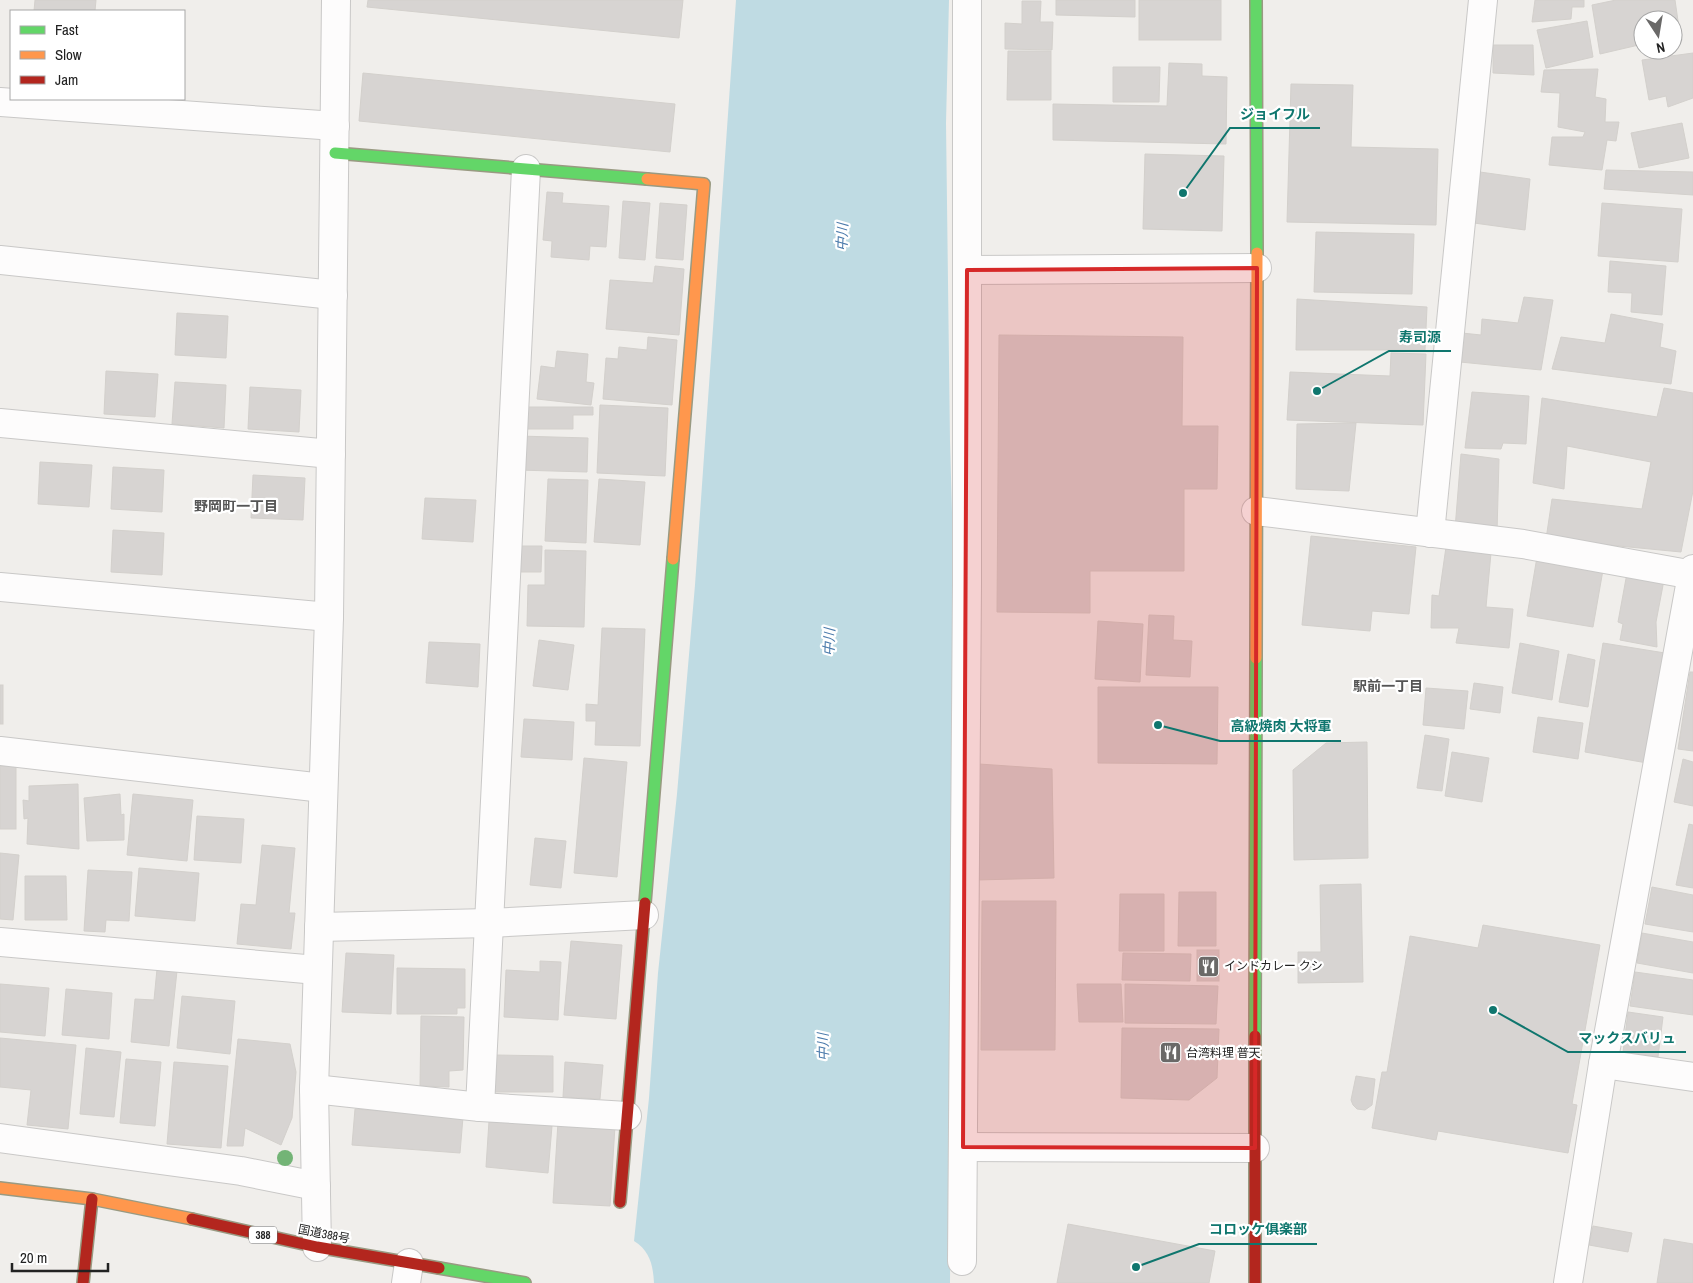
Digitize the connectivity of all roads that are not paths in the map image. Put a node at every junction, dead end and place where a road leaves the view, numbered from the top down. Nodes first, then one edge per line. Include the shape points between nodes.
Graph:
1 (336, 0) edge
2 (967, 0) edge
3 (1256, 0) edge
4 (1482, 0) edge
5 (0, 102) edge
6 (335, 126) junction
7 (335, 153) junction
8 (526, 169) junction
9 (0, 260) edge
10 (1257, 268) junction
11 (967, 270) junction
12 (333, 295) junction
13 (0, 423) edge
14 (331, 454) junction
15 (1256, 511) junction
16 (1430, 533) junction
17 (1693, 573) edge
18 (0, 587) edge
19 (329, 617) junction
20 (0, 751) edge
21 (323, 788) junction
22 (644, 915) junction
23 (489, 923) junction
24 (319, 927) junction
25 (0, 942) edge
26 (317, 970) junction
27 (1603, 1064) junction
28 (1693, 1077) edge
29 (314, 1089) junction
30 (480, 1107) junction
31 (627, 1116) junction
32 (0, 1138) edge
33 (963, 1147) junction
34 (1255, 1148) junction
35 (316, 1186) junction
36 (0, 1188) edge
37 (92, 1199) junction
38 (620, 1202) dead end
39 (316, 1247) junction
40 (962, 1261) dead end
41 (407, 1273) edge
42 (83, 1283) edge
43 (526, 1283) edge
44 (1255, 1283) edge
45 (1568, 1283) edge

1 - 6 street
2 - 11 street
3 - 10 main road
4 - 16 street
5 - 6 street
6 - 7 street
7 - 8 main road
7 - 12 street
8 - 22 main road via 704,184
8 - 23 street
9 - 12 street
10 - 11 street
10 - 15 main road
11 - 33 street
12 - 14 street
13 - 14 street
14 - 19 street
15 - 16 street
15 - 34 main road
16 - 17 street via 1523,544
17 - 27 street
18 - 19 street
19 - 21 street
20 - 21 street
21 - 24 street
22 - 23 street
22 - 31 main road
23 - 24 street
23 - 30 street
24 - 26 street
25 - 26 street
26 - 29 street
27 - 28 street
27 - 45 street
29 - 30 street
29 - 35 street
30 - 31 street
31 - 38 main road
32 - 35 street via 241,1172
33 - 34 street
33 - 40 street
34 - 44 main road
35 - 39 street
36 - 37 main road, 国道388号 / 388
37 - 39 main road, 国道388号 / 388
37 - 42 main road
39 - 41 main road, 国道388号 / 388
41 - 43 main road, 国道388号 / 388

